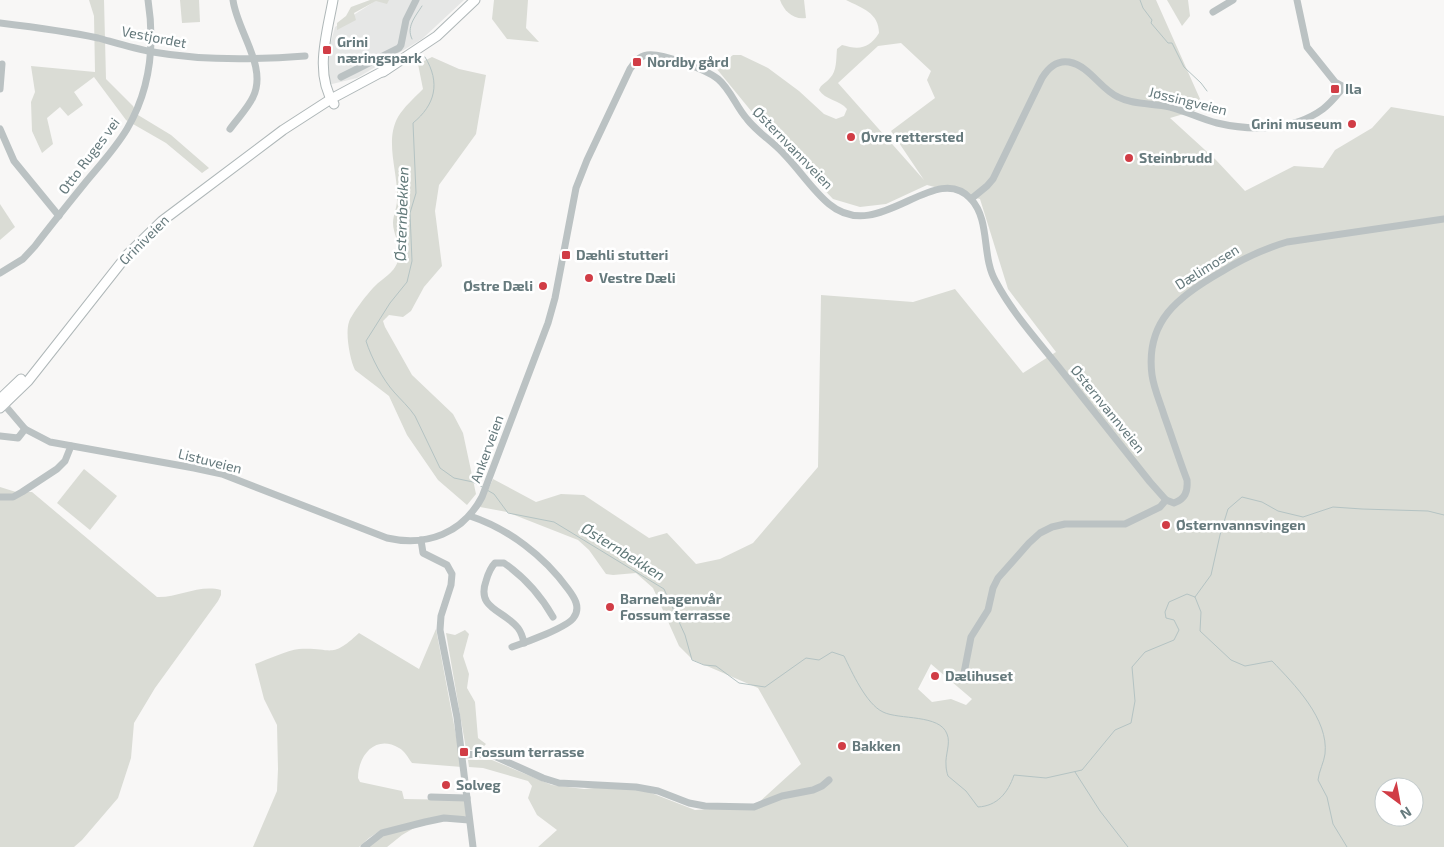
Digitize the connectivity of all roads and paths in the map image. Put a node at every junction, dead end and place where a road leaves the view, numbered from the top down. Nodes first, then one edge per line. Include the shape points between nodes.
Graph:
1 (148, 0) edge
2 (233, 0) edge
3 (333, 0) edge
4 (416, 0) edge
5 (474, 0) edge
6 (1233, 0) edge
7 (1297, 0) edge
8 (1213, 12) dead end
9 (0, 23) edge
10 (151, 52) junction
11 (305, 56) dead end
12 (640, 57) joint
13 (254, 60) junction
14 (2, 64) dead end
15 (341, 77) dead end
16 (0, 89) edge
17 (332, 102) junction
18 (230, 128) dead end
19 (0, 129) edge
20 (971, 199) junction
21 (59, 216) junction
22 (1444, 218) edge
23 (0, 273) edge
24 (1, 403) edge
25 (25, 429) junction
26 (0, 436) edge
27 (71, 446) junction
28 (0, 497) edge
29 (1167, 501) junction
30 (470, 516) junction
31 (421, 540) junction
32 (553, 617) dead end
33 (524, 643) junction
34 (512, 647) dead end
35 (964, 672) dead end
36 (462, 756) junction
37 (829, 780) dead end
38 (431, 797) dead end
39 (467, 798) junction
40 (469, 820) junction
41 (364, 847) edge
42 (473, 847) edge

1 - 10 street, Otto Ruges vei
2 - 13 street
3 - 17 main road via 323,72 324,86
4 - 15 street via 406,20 399,48
5 - 17 main road, Griniveien via 436,36 374,79
6 - 8 street
7 - 20 street, Jøssingveien via 1307,47 1335,82 1344,87 1315,114 1290,124 1274,126 1216,122 1166,106 1122,99 1111,94 1078,65 1060,62 1042,78 993,178
9 - 10 street, Vestjordet via 73,33
10 - 13 street, Vestjordet
10 - 21 street, Otto Ruges vei via 140,101 127,129
11 - 13 street, Vestjordet
12 - 20 street, Østernvannveien via 660,55 717,78 750,124 784,154 828,203 843,213 875,214 940,188 958,190
12 - 30 street, Ankerveien via 627,75 579,178 552,310 486,488
13 - 18 street via 258,77 254,96
14 - 16 street
17 - 24 main road, Griniveien via 248,156 149,232 58,341
19 - 21 street via 14,161
20 - 29 street, Østernvannveien via 978,209 990,271 1003,294
21 - 23 street, Otto Ruges vei via 28,254
22 - 29 street, Dælimosen via 1273,246 1208,279 1171,307 1157,329 1153,343 1152,375 1188,488 1182,499 1174,503
24 - 25 street, Listuveien
25 - 26 street via 18,438
25 - 27 street, Listuveien via 50,442
27 - 28 street via 65,461 57,469 13,497
27 - 31 street, Listuveien via 210,471 377,535 400,541
29 - 35 street via 1125,524 1065,524 1040,533 1028,543 993,588 988,610 971,637
30 - 31 street, Ankerveien via 447,533
30 - 33 street via 529,548 553,570 575,601 576,613 570,622
31 - 36 street via 423,553 446,565 452,574 440,630
32 - 33 street via 538,594 522,578 504,563 495,563 483,589 484,597 517,627
33 - 34 street
36 - 37 street via 492,756 559,783 636,787 705,806 754,807 782,796 813,790
36 - 39 street
38 - 39 street
39 - 40 street
40 - 41 street via 444,818 382,833
40 - 42 street

